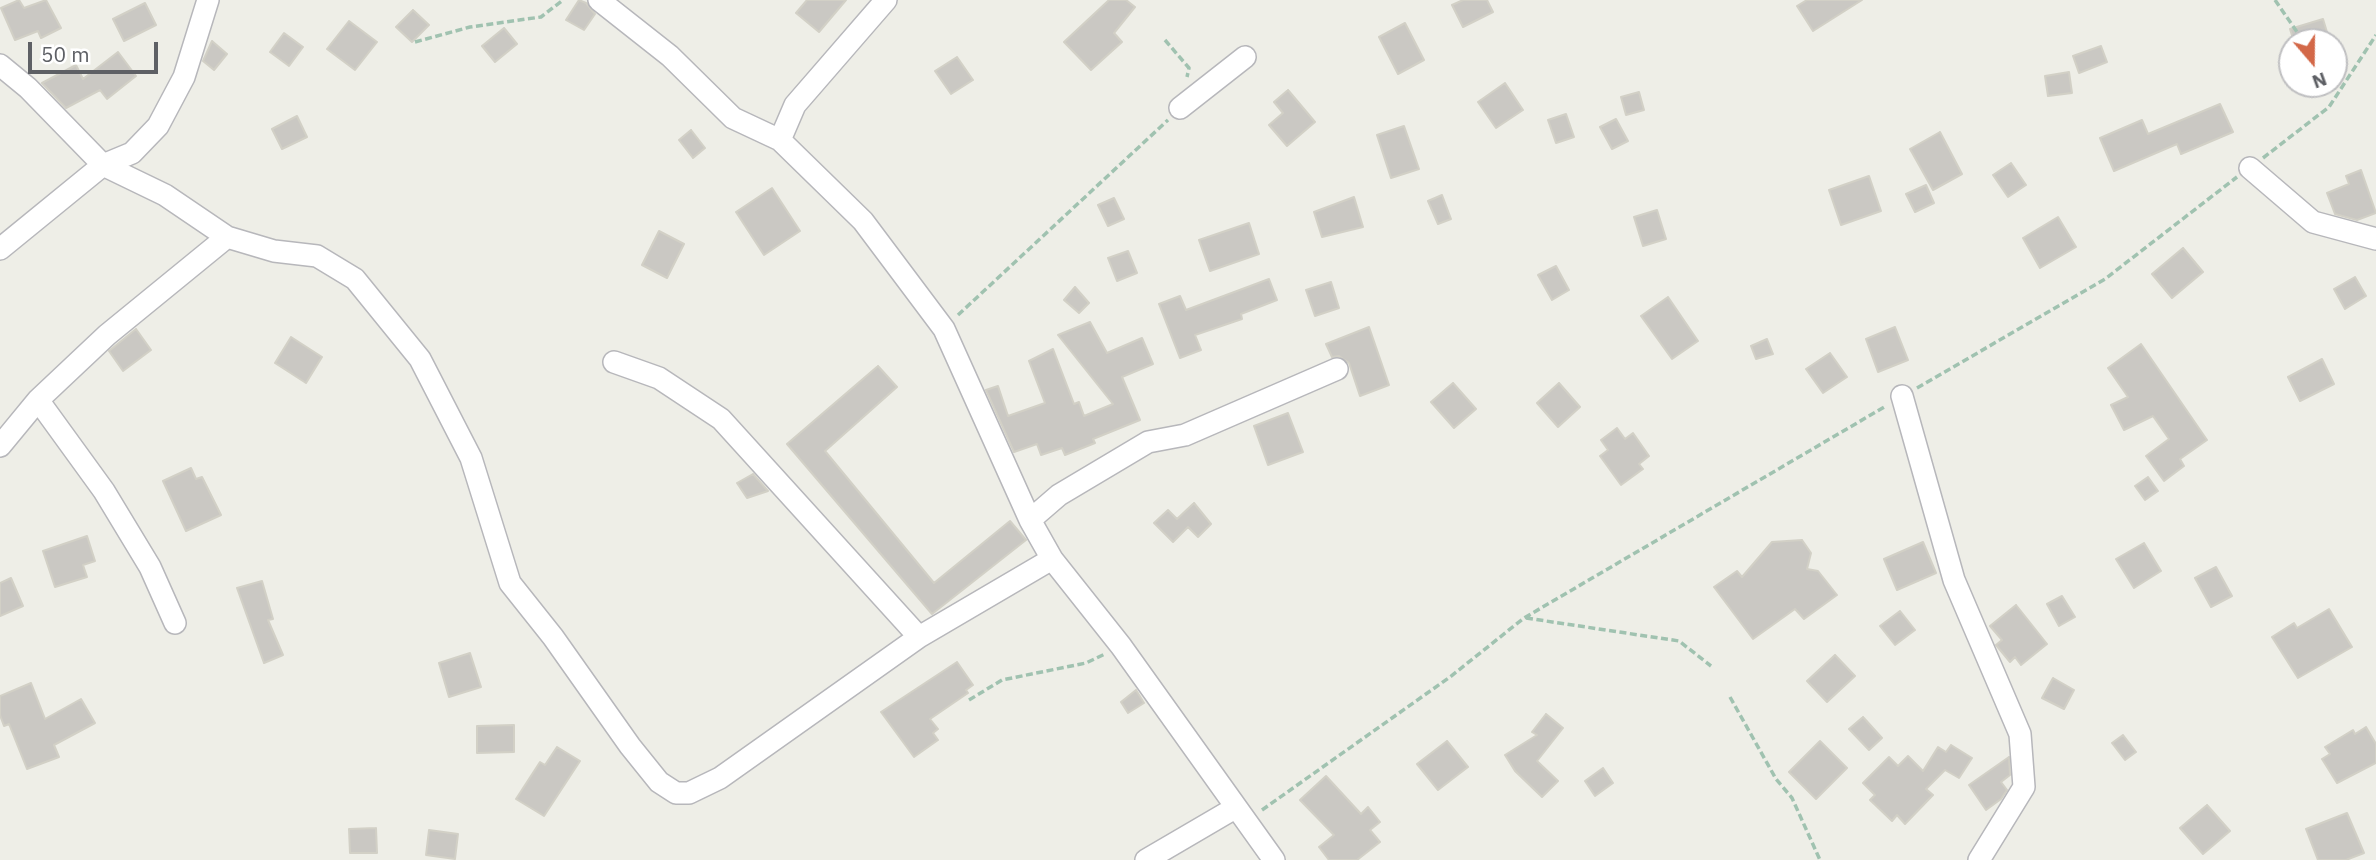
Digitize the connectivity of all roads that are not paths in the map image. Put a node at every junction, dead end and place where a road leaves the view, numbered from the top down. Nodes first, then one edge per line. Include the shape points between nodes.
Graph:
1 (208, 0) edge
2 (599, 0) edge
3 (886, 0) edge
4 (1245, 57) dead end
5 (0, 65) edge
6 (1180, 108) road end
7 (780, 140) junction
8 (103, 165) junction
9 (2250, 168) road end
10 (227, 237) junction
11 (2376, 239) edge
12 (0, 249) edge
13 (614, 362) dead end
14 (1337, 369) dead end
15 (1902, 396) road end
16 (38, 400) junction
17 (0, 446) edge
18 (1030, 520) junction
19 (1052, 559) junction
20 (175, 623) dead end
21 (919, 637) junction
22 (1242, 814) junction
23 (1146, 860) edge
24 (1274, 860) edge
25 (1979, 860) edge

1 - 8 street via 184,77 158,125 132,153
2 - 7 street via 670,56 733,118
3 - 7 street via 795,104
4 - 6 street
5 - 8 street
7 - 18 street via 863,221 944,329
8 - 10 street via 165,195
8 - 12 street
9 - 11 street via 2313,222
10 - 16 street via 107,335
10 - 21 street via 274,251 317,256 355,279 420,359 471,458 510,583 630,746 659,782 676,793 689,793 720,778
13 - 21 street via 659,378 721,419
14 - 18 street via 1185,435 1148,442 1059,495
15 - 25 street via 1954,580 2020,734 2024,787
16 - 17 street
16 - 20 street via 104,491 150,567
18 - 19 street
19 - 21 street
19 - 22 street
22 - 23 street
22 - 24 street

